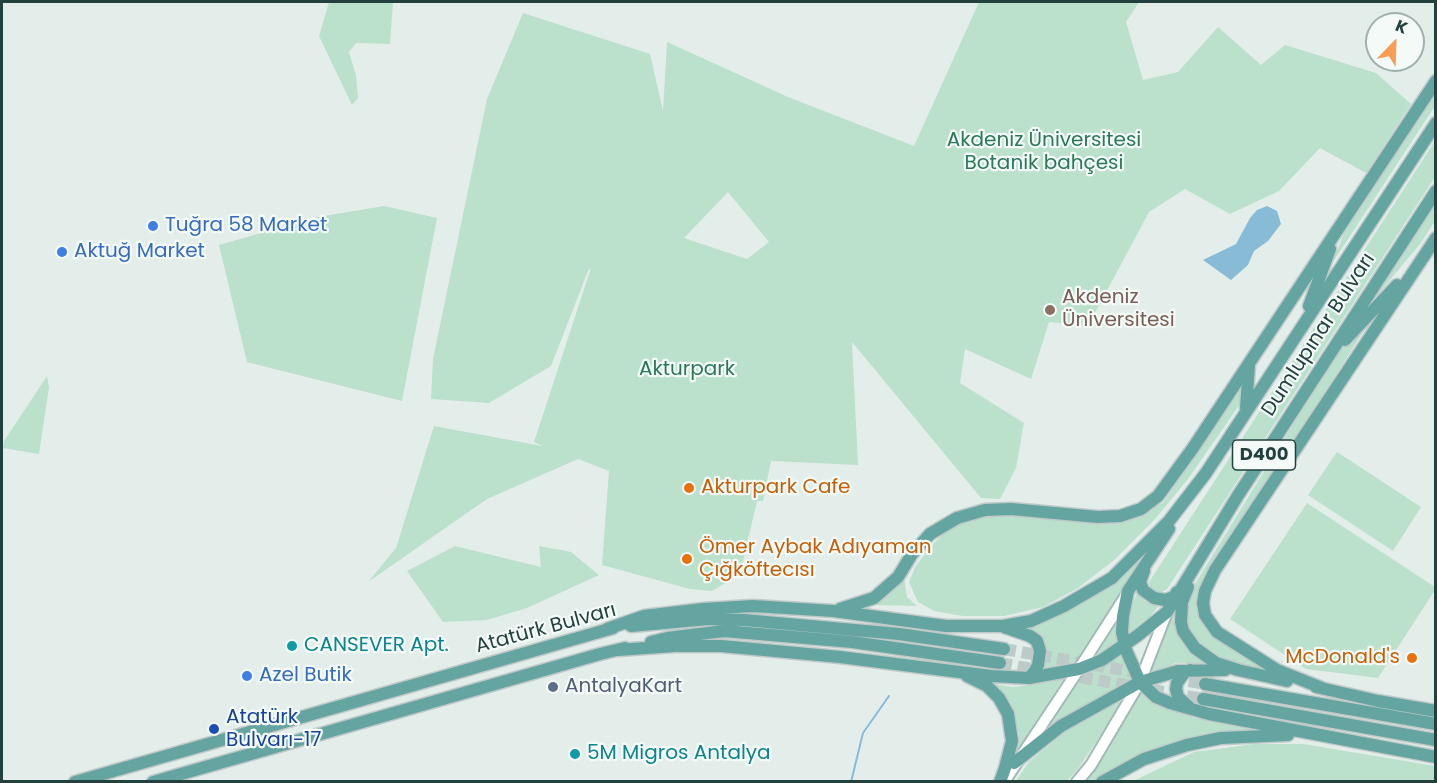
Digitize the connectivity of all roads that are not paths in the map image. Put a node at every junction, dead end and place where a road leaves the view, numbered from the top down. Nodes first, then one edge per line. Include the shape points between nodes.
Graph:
1 (1436, 81) edge
2 (1436, 123) edge
3 (1436, 191) edge
4 (1338, 228) junction
5 (1436, 238) edge
6 (1421, 260) junction
7 (1301, 327) junction
8 (1324, 363) junction
9 (1249, 364) junction
10 (1246, 410) junction
11 (1206, 473) junction
12 (1206, 547) junction
13 (1146, 564) junction
14 (1180, 588) junction
15 (1128, 591) junction
16 (833, 611) junction
17 (1167, 612) junction
18 (1003, 626) junction
19 (607, 629) junction
20 (1124, 645) junction
21 (1005, 649) tunnel mouth
22 (618, 650) junction
23 (1000, 663) tunnel mouth
24 (1079, 669) junction
25 (1191, 670) junction
26 (1238, 670) junction
27 (955, 671) junction
28 (1029, 678) junction
29 (1140, 681) junction
30 (1205, 684) tunnel mouth
31 (1322, 688) junction
32 (1203, 699) tunnel mouth
33 (1193, 710) junction
34 (1436, 711) edge
35 (1436, 724) edge
36 (1316, 735) junction
37 (1436, 740) edge
38 (1436, 757) edge
39 (1014, 763) junction
40 (75, 782) edge
41 (153, 782) edge
42 (1002, 782) edge
43 (1077, 782) edge
44 (1102, 782) edge

1 - 4 main road
2 - 7 main road, Dumlupınar Bulvarı
3 - 8 main road, Dumlupınar Bulvarı / D400
4 - 7 main road
4 - 9 main road
5 - 6 main road
6 - 8 main road
6 - 31 main road via 1215,570 1205,591 1205,615 1216,632 1277,670
7 - 10 main road, Dumlupınar Bulvarı
8 - 12 main road, Dumlupınar Bulvarı / D400
9 - 10 main road
9 - 16 main road via 1158,496 1140,509 1120,516 1098,517 985,510 957,518 930,534 898,577 874,598
10 - 11 main road, Dumlupınar Bulvarı
11 - 13 main road
11 - 18 main road, Dumlupınar Bulvarı via 1169,521 1112,578 1031,621
12 - 14 main road, Dumlupınar Bulvarı / D400
12 - 26 main road via 1182,602 1183,631 1203,656
13 - 14 main road via 1140,582 1143,590 1154,598 1174,597
13 - 15 main road
14 - 17 main road, Dumlupınar Bulvarı / D400
15 - 20 main road via 1123,616
15 - 24 main road
16 - 18 main road via 946,626
16 - 19 main road via 753,606 703,609 644,616
17 - 20 main road
17 - 29 main road, Dumlupınar Bulvarı / D400
18 - 28 main road via 1036,641 1040,651 1038,665
19 - 21 main road, Atatürk Bulvarı via 708,619 744,620 899,634
19 - 40 main road, Atatürk Bulvarı
20 - 24 main road
20 - 29 main road
22 - 23 main road, Atatürk Bulvarı via 667,638 724,631 852,642
22 - 27 main road via 721,646
22 - 41 main road, Atatürk Bulvarı
24 - 28 main road
24 - 39 main road
25 - 26 main road
25 - 29 main road
25 - 33 main road via 1184,673 1176,689 1182,703
26 - 31 main road
27 - 28 main road
27 - 42 main road via 987,686 1008,714 1012,741
29 - 33 main road via 1156,697
29 - 39 main road via 1061,726
29 - 43 main road, Dumlupınar Bulvarı / D400
30 - 35 main road
31 - 34 main road
32 - 37 main road
33 - 36 main road
36 - 38 main road
36 - 44 main road via 1221,738 1187,745 1144,759
39 - 42 main road

